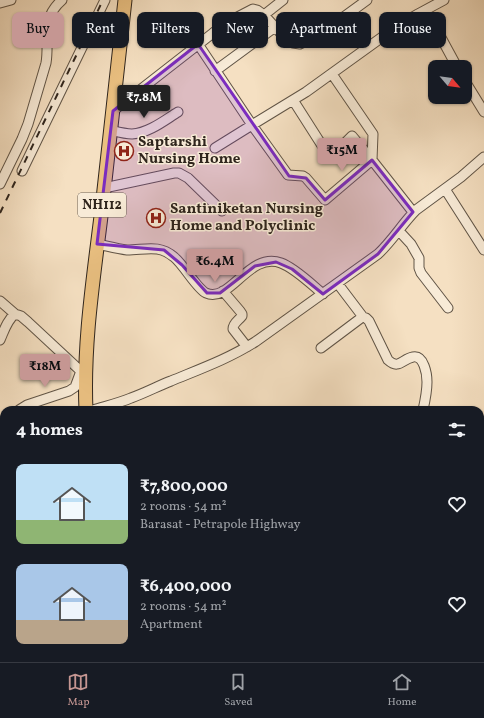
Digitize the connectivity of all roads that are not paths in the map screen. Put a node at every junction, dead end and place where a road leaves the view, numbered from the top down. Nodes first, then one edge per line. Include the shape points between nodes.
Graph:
1 (11, 0) edge
2 (62, 0) edge
3 (105, 0) edge
4 (125, 0) edge
5 (282, 0) edge
6 (367, 0) edge
7 (444, 0) edge
8 (0, 4) edge
9 (426, 10) junction
10 (247, 12) edge
11 (260, 12) edge
12 (268, 12) edge
13 (268, 19) edge
14 (275, 27) junction
15 (193, 48) edge
16 (201, 48) edge
17 (453, 60) edge
18 (216, 71) junction
19 (332, 74) junction
20 (472, 92) edge
21 (293, 100) junction
22 (113, 111) junction
23 (178, 112) dead end
24 (484, 112) edge
25 (252, 125) junction
26 (110, 130) junction
27 (215, 148) dead end
28 (484, 157) edge
29 (372, 160) junction
30 (22, 171) dead end
31 (0, 184) edge
32 (104, 188) junction
33 (445, 189) junction
34 (222, 211) dead end
35 (413, 212) junction
36 (399, 231) junction
37 (97, 244) junction
38 (484, 250) edge
39 (338, 284) junction
40 (223, 291) junction
41 (323, 294) junction
42 (0, 301) edge
43 (448, 308) dead end
44 (15, 314) junction
45 (363, 317) junction
46 (0, 340) edge
47 (248, 347) junction
48 (321, 348) dead end
49 (83, 373) junction
50 (25, 406) edge
51 (86, 406) edge
52 (106, 406) edge
53 (424, 406) edge

1 - 8 street
2 - 31 street via 54,8 48,22 46,63 28,124
3 - 30 street
4 - 22 highway, NH112
5 - 12 street
6 - 14 street via 319,35 300,44 286,39
7 - 9 street
9 - 17 street
9 - 19 street via 399,25
10 - 11 street via 253,9
13 - 14 street
14 - 18 street
15 - 22 street
16 - 18 street
18 - 25 street
19 - 21 street
19 - 29 street via 373,134
20 - 24 street
21 - 25 street
21 - 29 street via 330,158 352,136
22 - 26 highway, NH112
23 - 26 street via 154,127 134,134
25 - 27 street
25 - 29 street via 288,175 306,178 325,200
26 - 32 highway, NH112
28 - 33 street
29 - 35 street
32 - 34 street via 179,173 188,178
32 - 37 highway, NH112
33 - 35 street
33 - 38 street
35 - 36 street
36 - 39 street via 378,254
36 - 43 street via 419,258 421,272
37 - 40 street via 125,249 164,250 182,265 201,289 214,294
37 - 49 highway, NH112
39 - 41 street
39 - 45 street
40 - 41 street via 255,266 276,262 292,269
40 - 47 street via 242,314 234,324 233,330
41 - 47 street
42 - 44 street
44 - 46 street
44 - 49 street via 28,322
45 - 48 street
45 - 53 street via 369,321 392,364 413,357 421,360 427,382
47 - 52 street via 151,391
49 - 50 street via 73,389
49 - 51 highway, NH112

